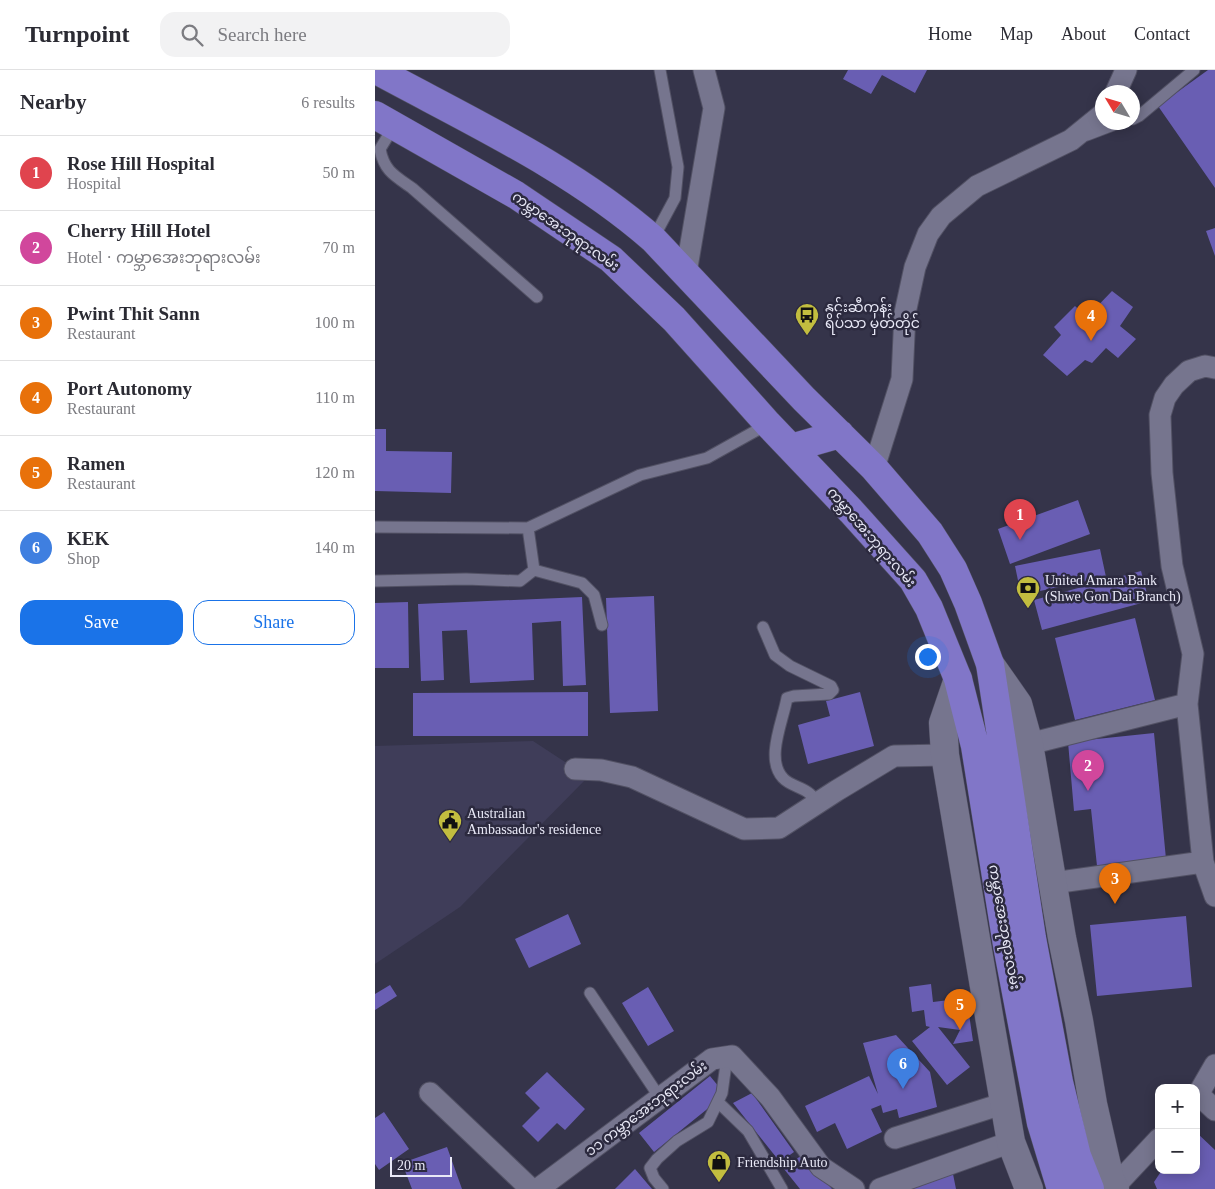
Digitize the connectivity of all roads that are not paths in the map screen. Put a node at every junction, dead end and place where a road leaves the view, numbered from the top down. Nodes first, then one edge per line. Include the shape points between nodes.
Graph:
1 (660, 70) edge
2 (704, 70) edge
3 (1126, 70) edge
4 (1193, 70) edge
5 (376, 72) edge
6 (1118, 85) edge
7 (1140, 115) edge
8 (384, 120) edge
9 (1095, 120) edge
10 (1099, 130) edge
11 (1071, 140) junction
12 (562, 173) junction
13 (516, 194) junction
14 (653, 239) junction
15 (686, 273) junction
16 (537, 297) dead end
17 (1215, 368) edge
18 (768, 424) junction
19 (840, 434) junction
20 (791, 448) junction
21 (874, 468) junction
22 (375, 527) edge
23 (528, 528) junction
24 (533, 570) junction
25 (375, 581) edge
26 (602, 626) dead end
27 (763, 627) dead end
28 (990, 664) junction
29 (957, 679) junction
30 (1187, 704) junction
31 (1029, 744) junction
32 (945, 756) junction
33 (575, 769) dead end
34 (818, 803) junction
35 (1203, 862) junction
36 (1053, 883) junction
37 (1215, 896) edge
38 (590, 993) dead end
39 (727, 1057) junction
40 (1215, 1065) edge
41 (430, 1093) dead end
42 (1200, 1093) edge
43 (660, 1098) junction
44 (1200, 1099) edge
45 (717, 1102) junction
46 (1005, 1103) junction
47 (1215, 1110) edge
48 (895, 1138) dead end
49 (1011, 1142) junction
50 (1155, 1143) edge
51 (1106, 1188) edge
52 (531, 1189) edge
53 (538, 1189) edge
54 (663, 1189) edge
55 (782, 1189) edge
56 (854, 1189) edge
57 (880, 1189) edge
58 (1029, 1189) edge
59 (1061, 1189) edge

1 - 14 lane via 678,167 675,198
2 - 15 street via 714,108
3 - 6 street
4 - 7 lane
5 - 12 main road, ကမ္ဘာအေးဘုရားလမ်း
8 - 13 main road, ကမ္ဘာအေးဘုရားလမ်း
8 - 16 lane via 380,149 382,160 390,172
9 - 11 street
10 - 11 lane
11 - 21 street via 977,186 941,216 928,234 915,267 905,313 902,379
12 - 13 main road
12 - 14 main road, ကမ္ဘာအေးဘုရားလမ်း via 631,219
13 - 18 main road, ကမ္ဘာအေးဘုရားလမ်း via 611,259 674,319
14 - 15 main road, ကမ္ဘာအေးဘုရားလမ်း
15 - 19 main road, ကမ္ဘာအေးဘုရားလမ်း
17 - 30 street via 1205,366 1189,371 1165,398 1160,415 1162,473 1172,566 1193,654
18 - 20 main road, ကမ္ဘာအေးဘုရားလမ်း
18 - 23 lane via 707,458 641,475
19 - 20 main road
19 - 21 main road, ကမ္ဘာအေးဘုရားလမ်း
20 - 29 main road, ကမ္ဘာအေးဘုရားလမ်း via 913,580 929,608
21 - 28 main road, ကမ္ဘာအေးဘုရားလမ်း via 930,533 953,569
22 - 23 lane
23 - 24 lane
24 - 25 lane via 520,581
24 - 26 lane via 581,583 594,595
27 - 34 lane via 775,655 833,690 829,694 787,698 775,748 776,764 782,778 809,793
28 - 31 main road via 1018,704
28 - 51 main road, ကမ္ဘာအေးဘုရားလမ်း via 1032,938 1058,1072 1077,1156
29 - 32 main road via 943,723
29 - 59 main road, ကမ္ဘာအေးဘုရားလမ်း via 975,746 1007,945 1041,1123
30 - 31 street
30 - 35 street
31 - 36 main road
32 - 34 street via 894,756
32 - 46 main road
33 - 34 street via 601,770 632,777 744,830 779,828
35 - 36 street
35 - 37 street
36 - 51 main road via 1093,1104 1110,1179
38 - 43 lane
39 - 43 street, ၁၁ ကမ္ဘာအေးဘုရားလမ်း via 712,1059
39 - 45 lane via 722,1093
39 - 56 street via 733,1056 770,1097 821,1167
40 - 42 street
41 - 52 street
43 - 53 street, ၁၁ ကမ္ဘာအေးဘုရားလမ်း
44 - 47 street
45 - 54 lane via 708,1122 677,1141 650,1168
45 - 55 lane via 748,1131
46 - 48 street
46 - 49 main road
49 - 57 street
49 - 58 main road
50 - 51 street

